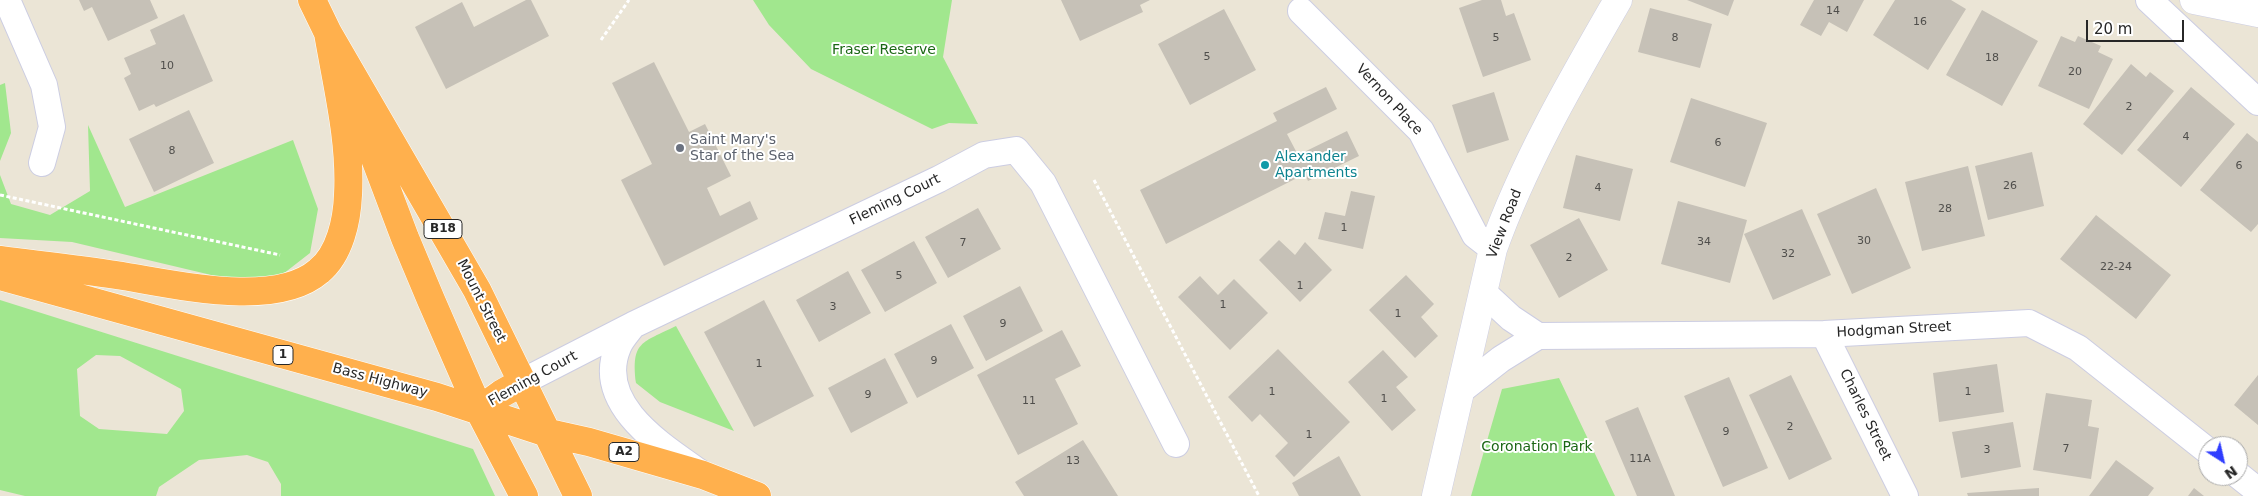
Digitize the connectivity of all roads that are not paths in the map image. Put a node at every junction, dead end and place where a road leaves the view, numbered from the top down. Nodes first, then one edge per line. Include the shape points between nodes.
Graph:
1 (7, 0) edge
2 (312, 0) edge
3 (1618, 0) edge
4 (2149, 0) edge
5 (2194, 0) edge
6 (1301, 11) dead end
7 (2258, 13) edge
8 (328, 33) junction
9 (2258, 102) edge
10 (42, 163) dead end
11 (1493, 249) junction
12 (0, 260) edge
13 (0, 276) edge
14 (1484, 293) junction
15 (633, 325) junction
16 (1824, 334) junction
17 (1538, 336) junction
18 (522, 382) junction
19 (1460, 391) junction
20 (479, 410) junction
21 (544, 432) junction
22 (2198, 443) edge
23 (1176, 444) dead end
24 (703, 475) junction
25 (2248, 482) edge
26 (2258, 491) edge
27 (524, 496) edge
28 (578, 496) edge
29 (756, 496) edge
30 (1436, 496) edge
31 (1905, 496) edge

1 - 10 street via 44,85 52,127
2 - 8 highway, Mount Street / B18
3 - 11 street, View Road via 1527,170 1506,212
4 - 9 street
5 - 7 street
6 - 11 street, Vernon Place via 1421,131 1476,235
8 - 12 highway via 344,133 348,196 340,237 320,271 290,285 265,291 226,292
8 - 18 highway, Mount Street / B18 via 477,290
8 - 20 highway, Mount Street / B18 via 405,238
11 - 14 street, View Road
13 - 20 highway, Bass Highway / 1
14 - 17 street
14 - 19 street, View Road
15 - 18 street, Fleming Court
15 - 23 street, Fleming Court via 984,155 1016,150 1043,183
15 - 24 street via 615,356 616,388 621,401 646,432
16 - 17 street, Hodgman Street
16 - 22 street, Hodgman Street via 2029,323 2078,348
16 - 31 street, Charles Street
17 - 19 street via 1500,359
18 - 20 highway, Fleming Court
18 - 21 highway, Mount Street / B18
19 - 30 street, View Road
20 - 21 highway, Bass Highway / A2
20 - 27 highway, Mount Street / B18
21 - 24 highway, Bass Highway / A2
21 - 28 highway, Mount Street / B18
24 - 29 highway, Bass Highway / A2
25 - 26 street

